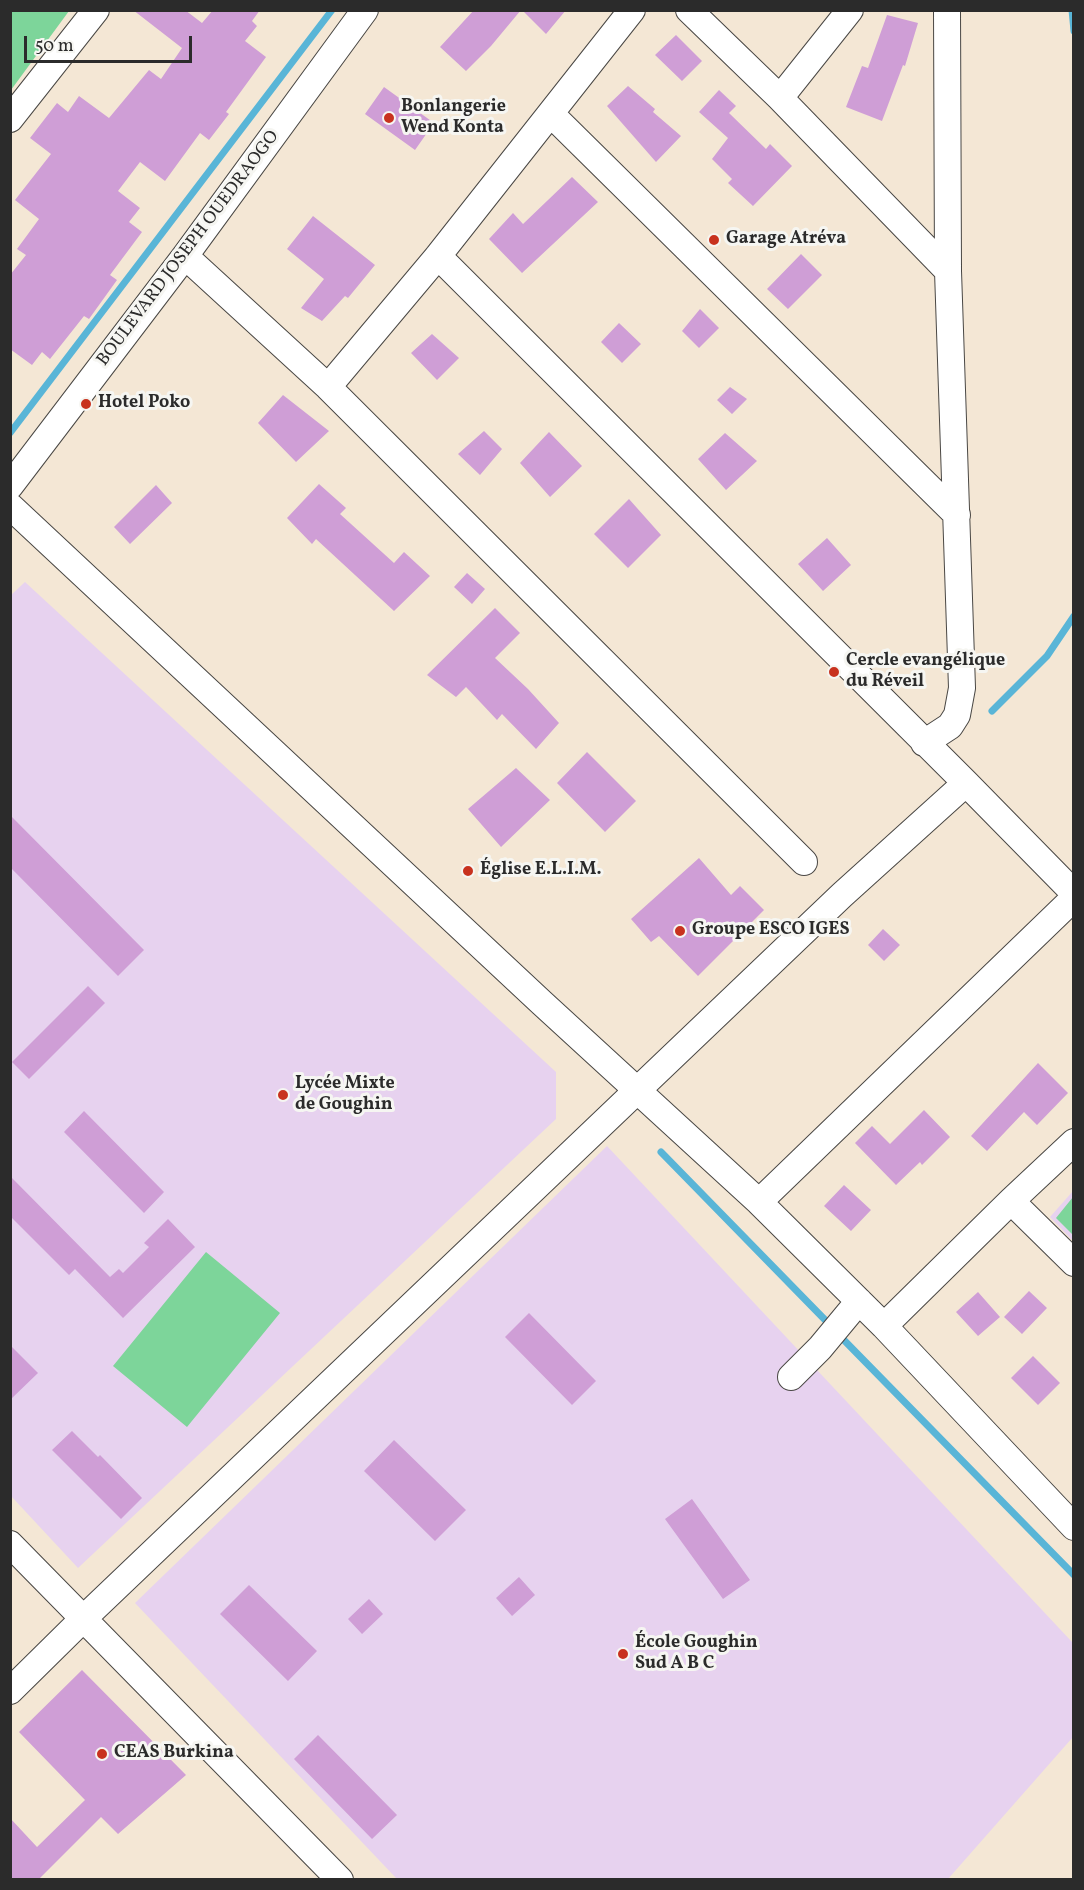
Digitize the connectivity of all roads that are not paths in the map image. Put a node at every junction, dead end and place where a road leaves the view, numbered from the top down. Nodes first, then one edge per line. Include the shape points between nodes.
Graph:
1 (96, 10) edge
2 (365, 10) edge
3 (632, 10) edge
4 (688, 10) edge
5 (850, 10) edge
6 (947, 10) edge
7 (780, 98) junction
8 (551, 114) junction
9 (10, 119) edge
10 (185, 256) junction
11 (438, 256) junction
12 (948, 271) junction
13 (328, 387) junction
14 (10, 486) edge
15 (10, 506) edge
16 (957, 515) junction
17 (924, 743) junction
18 (965, 782) junction
19 (804, 862) dead end
20 (1074, 896) edge
21 (638, 1089) junction
22 (1074, 1142) edge
23 (1011, 1201) junction
24 (759, 1202) junction
25 (1074, 1263) edge
26 (854, 1308) junction
27 (884, 1326) junction
28 (791, 1377) dead end
29 (1074, 1527) edge
30 (10, 1544) edge
31 (84, 1618) junction
32 (10, 1691) edge
33 (340, 1880) edge

1 - 9 street
2 - 10 street, BOULEVARD JOSEPH OUEDRAOGO
3 - 8 street
4 - 7 street
5 - 7 street
6 - 12 street
7 - 12 street
8 - 11 street
8 - 16 street
10 - 13 street
10 - 14 street, BOULEVARD JOSEPH OUEDRAOGO
11 - 13 street
11 - 17 street
12 - 16 street
13 - 19 street
15 - 21 street
16 - 17 street via 960,702 950,726
17 - 18 street
18 - 20 street
18 - 21 street
20 - 24 street
21 - 24 street
21 - 31 street
22 - 23 street
23 - 25 street
23 - 27 street
24 - 26 street
26 - 27 street
26 - 28 street
27 - 29 street
30 - 31 street
31 - 32 street
31 - 33 street

